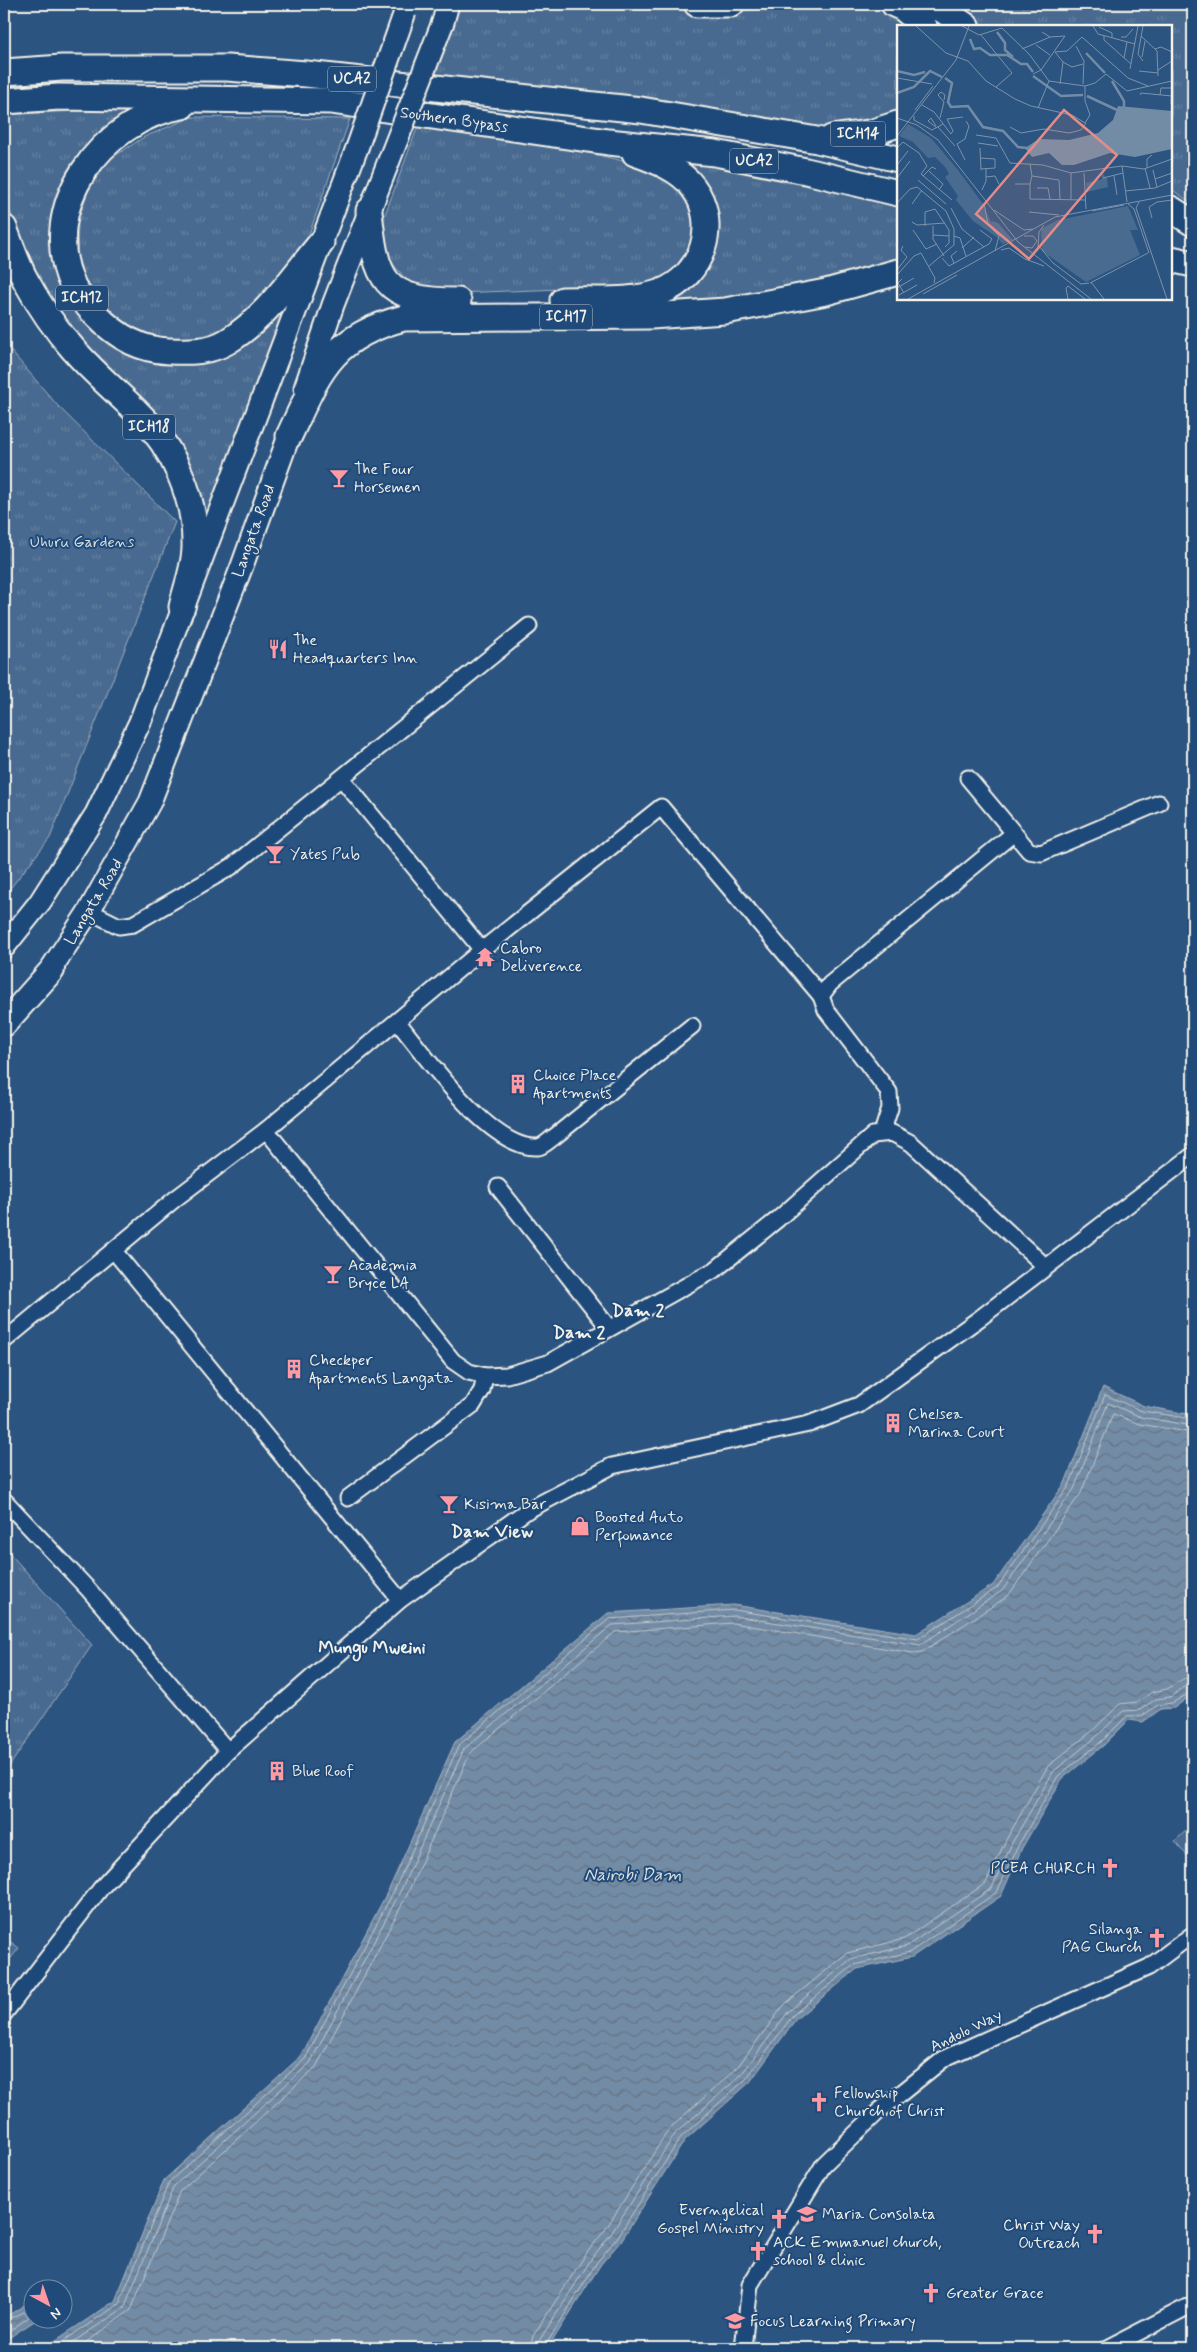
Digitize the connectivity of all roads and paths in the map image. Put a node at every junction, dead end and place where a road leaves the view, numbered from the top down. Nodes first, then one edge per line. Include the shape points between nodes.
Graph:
1 (697, 4) edge
2 (731, 4) edge
3 (894, 4) edge
4 (934, 4) edge
5 (406, 8) edge
6 (445, 13) edge
7 (923, 25) edge
8 (965, 25) edge
9 (4, 72) edge
10 (226, 98) junction
11 (4, 101) edge
12 (897, 124) edge
13 (817, 140) junction
14 (608, 142) junction
15 (897, 159) edge
16 (897, 193) edge
17 (1172, 210) edge
18 (369, 211) junction
19 (1193, 223) edge
20 (1172, 225) edge
21 (4, 228) edge
22 (1193, 231) edge
23 (321, 243) junction
24 (1172, 259) edge
25 (1172, 263) edge
26 (1193, 266) edge
27 (4, 267) edge
28 (897, 272) edge
29 (25, 281) junction
30 (40, 304) junction
31 (98, 317) junction
32 (289, 436) junction
33 (182, 607) junction
34 (529, 626) dead end
35 (968, 778) dead end
36 (342, 779) junction
37 (1159, 803) dead end
38 (1014, 833) junction
39 (89, 911) junction
40 (4, 947) edge
41 (482, 950) junction
42 (52, 970) junction
43 (821, 996) junction
44 (397, 1021) junction
45 (4, 1024) edge
46 (692, 1026) dead end
47 (4, 1031) edge
48 (266, 1130) junction
49 (882, 1133) junction
50 (1193, 1155) edge
51 (498, 1187) dead end
52 (114, 1251) junction
53 (1045, 1266) junction
54 (609, 1328) junction
55 (4, 1341) edge
56 (485, 1376) junction
57 (348, 1498) dead end
58 (4, 1500) edge
59 (400, 1600) junction
60 (228, 1751) junction
61 (1193, 1934) edge
62 (4, 2014) edge
63 (1193, 2304) edge
64 (743, 2348) edge
65 (1108, 2348) edge

1 - 2 highway
3 - 7 highway
4 - 8 highway
5 - 23 main road, bridge
6 - 18 main road, Langata Road, bridge
9 - 13 highway, Southern Bypass / UCA2 via 62,68 227,68 296,73 641,110
10 - 11 highway, Southern Bypass / UCA2 via 59,97
10 - 14 highway, Southern Bypass / UCA2 via 331,102
10 - 31 highway, ICH12 via 170,107 147,116 111,137 82,172 61,232 73,286
12 - 13 highway, ICH14 via 870,133
13 - 15 highway, Southern Bypass / UCA2
14 - 16 highway, Southern Bypass / UCA2 via 715,153
14 - 18 highway via 652,159 682,177 693,187 705,212 707,232 702,252 689,272 663,292 639,298 462,301 413,298 392,287 381,271 374,257
17 - 19 highway
18 - 32 main road, Langata Road
20 - 22 highway
21 - 29 highway, ICH18
23 - 31 highway, ICH12 via 258,317 226,342 209,348 191,352 141,346 123,338
23 - 33 main road
24 - 26 highway
25 - 26 highway
27 - 29 highway
28 - 32 highway, ICH17 via 826,292 724,311 651,316 404,318 381,323 354,336 320,370
29 - 30 highway, ICH18
30 - 31 highway
30 - 33 highway, ICH18 via 73,349 140,415 178,470 189,496 195,550
32 - 39 main road, Langata Road via 150,802
33 - 40 main road via 140,722 96,814 40,902
34 - 36 street
35 - 38 street
36 - 39 street via 231,867 144,919 119,926
36 - 41 street
37 - 38 street via 1041,853 1029,851
38 - 43 street via 838,977
39 - 42 main road, Langata Road
41 - 43 street via 661,808
41 - 44 street
42 - 45 main road
42 - 47 main road, Langata Road
43 - 49 street via 826,1010 889,1092 890,1108
44 - 46 street via 479,1117 504,1136 535,1147 548,1141
44 - 48 street
48 - 52 street via 215,1166
48 - 56 street via 453,1361 469,1372
49 - 53 street via 892,1133 911,1143
49 - 54 street via 873,1135 857,1148 716,1269
50 - 53 street
51 - 54 street
52 - 55 street
52 - 59 street
53 - 59 street via 972,1324 859,1405 809,1424 612,1466 528,1510
54 - 56 street via 548,1363 507,1375
56 - 57 street via 482,1390 473,1405
58 - 60 street via 88,1589
59 - 60 street
60 - 62 street via 101,1888
61 - 64 street, Andolo Way via 1149,1967 945,2058 879,2111 824,2164 750,2285
63 - 65 street

